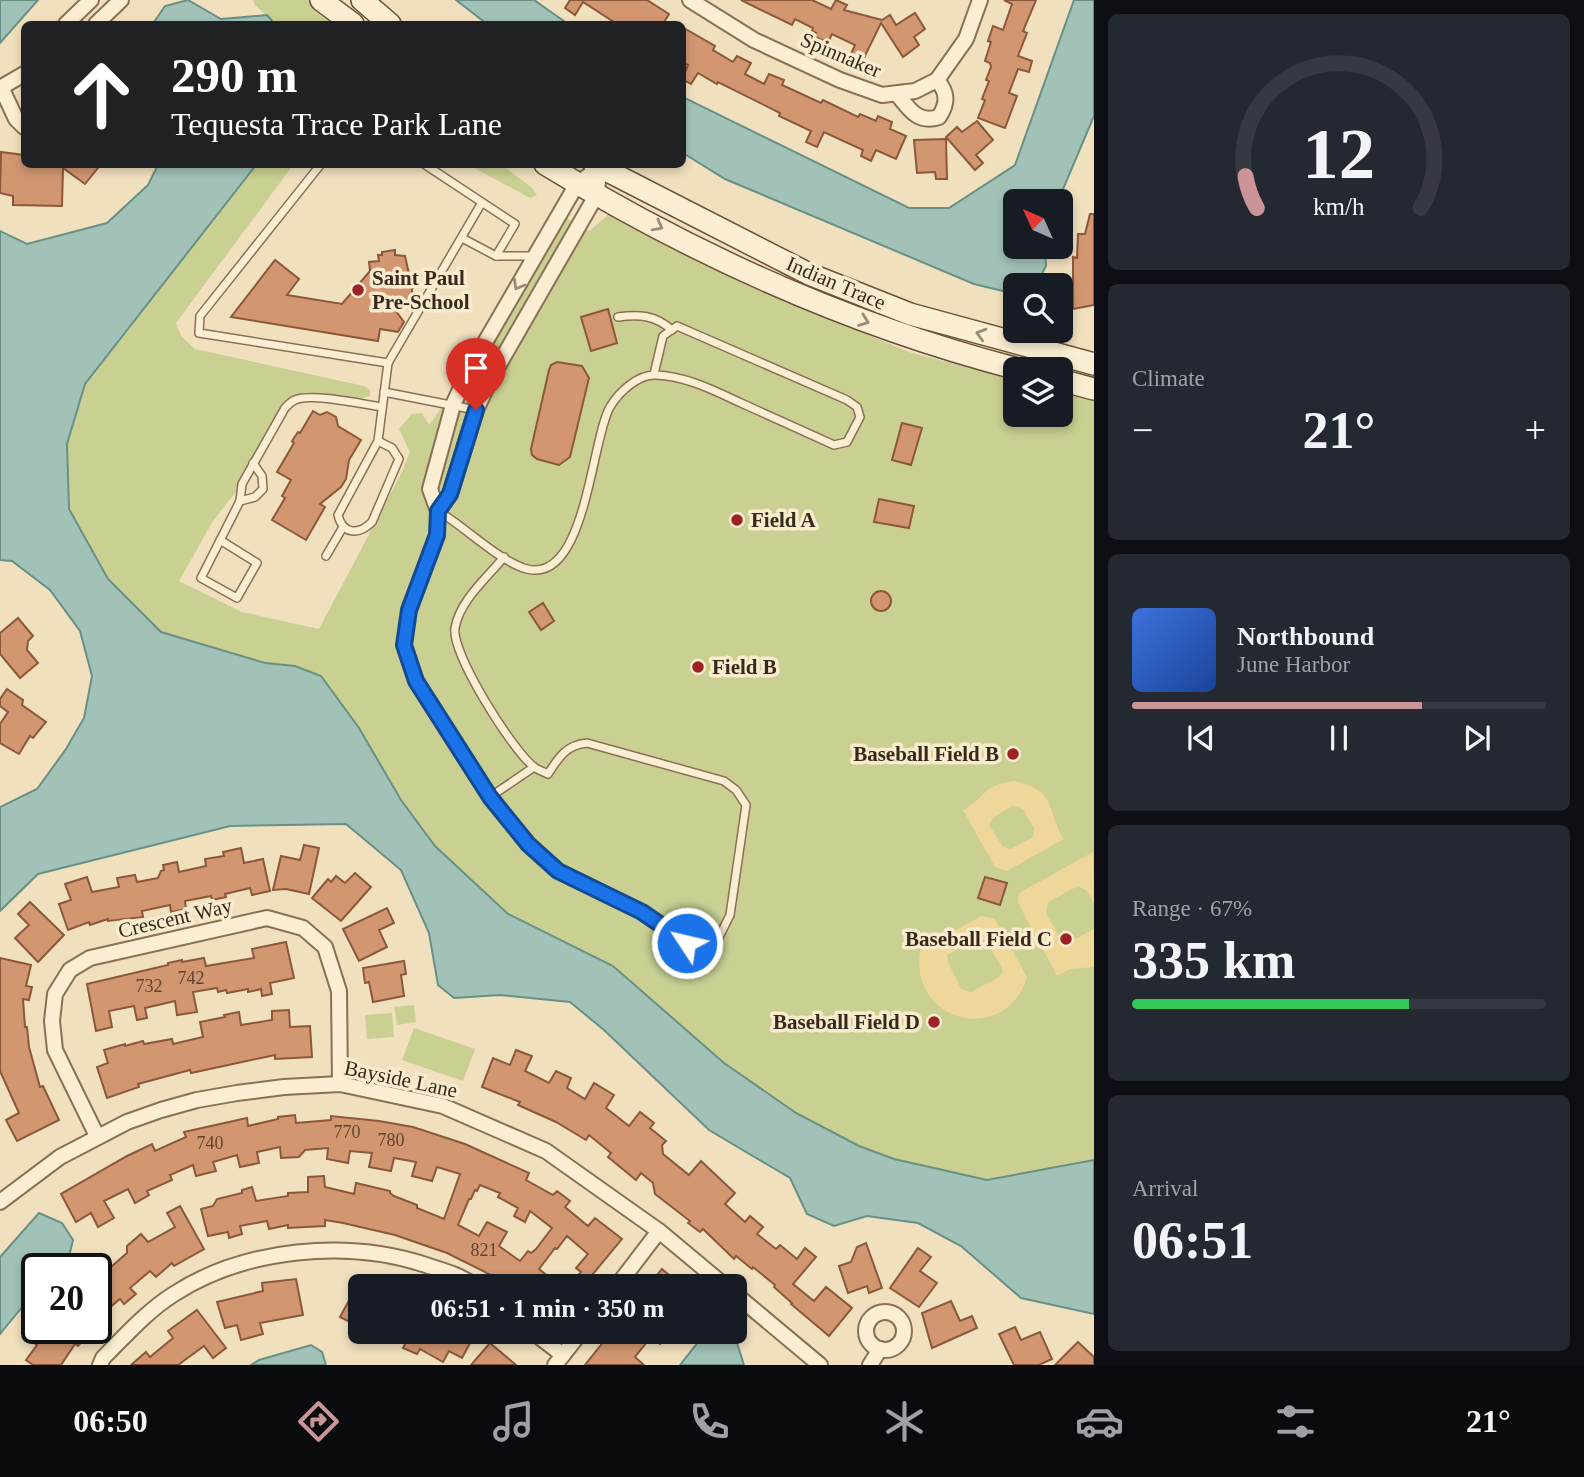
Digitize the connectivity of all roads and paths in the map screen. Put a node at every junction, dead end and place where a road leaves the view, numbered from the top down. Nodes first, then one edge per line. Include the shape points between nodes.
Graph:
1 (121, 0) edge
2 (321, 0) edge
3 (362, 0) edge
4 (690, 0) edge
5 (980, 0) edge
6 (90, 1) edge
7 (100, 20) edge
8 (69, 21) edge
9 (349, 21) edge
10 (386, 21) edge
11 (21, 76) edge
12 (937, 80) junction
13 (1, 88) edge
14 (897, 94) junction
15 (21, 124) edge
16 (318, 168) edge
17 (430, 168) edge
18 (551, 168) edge
19 (594, 168) edge
20 (596, 168) edge
21 (600, 168) edge
22 (577, 184) junction
23 (597, 194) junction
24 (481, 204) junction
25 (462, 238) junction
26 (496, 256) junction
27 (534, 257) junction
28 (618, 317) dead end
29 (672, 330) junction
30 (388, 363) junction
31 (1003, 365) edge
32 (1094, 365) edge
33 (654, 374) junction
34 (1073, 383) edge
35 (1094, 389) edge
36 (384, 392) junction
37 (453, 405) junction
38 (382, 407) junction
39 (476, 410) junction
40 (378, 441) junction
41 (253, 463) junction
42 (240, 501) junction
43 (438, 511) junction
44 (343, 527) junction
45 (220, 540) junction
46 (326, 556) dead end
47 (504, 557) junction
48 (534, 767) junction
49 (490, 797) junction
50 (340, 1084) junction
51 (97, 1136) junction
52 (0, 1202) edge
53 (659, 1231) junction
54 (452, 1274) edge
55 (626, 1274) edge
56 (711, 1274) edge
57 (747, 1304) edge
58 (544, 1344) edge
59 (572, 1344) edge
60 (880, 1349) dead end
61 (559, 1360) edge
62 (100, 1365) edge
63 (820, 1365) edge
64 (870, 1365) edge

1 - 7 street
2 - 9 main road
3 - 10 main road
4 - 14 street, Spinnaker via 754,40 839,80 882,95
5 - 12 street via 966,39
6 - 7 street
6 - 8 street
11 - 13 street
12 - 14 street, Spinnaker
12 - 14 street via 946,95 939,117 921,119
13 - 15 street
16 - 30 lane via 200,316 200,334
17 - 24 lane
18 - 22 main road, Indian Trace
19 - 22 street
20 - 23 street
32 -> 21 main road, Indian Trace via 910,314 809,274
22 - 23 main road, Indian Trace
22 - 27 street
23 -> 31 main road, Indian Trace via 798,295 895,333
23 - 39 street
24 - 25 lane
24 - 26 lane via 515,225
25 - 26 lane
25 - 30 lane
26 - 27 lane
27 -> 37 street
28 - 29 lane via 650,316
29 - 33 lane via 663,336
29 - 33 lane via 677,326 847,400 857,407 860,417 847,442 834,445 694,382
30 - 36 lane
33 - 47 lane via 632,382 608,409 584,503 568,548 556,563 527,569
34 - 35 main road
36 - 37 lane
36 - 38 lane
37 - 39 lane
37 - 43 street via 430,489
38 - 40 lane
38 - 41 lane via 314,398 293,401
39 - 43 street via 450,494
40 - 44 lane via 338,515
40 - 44 lane via 392,448 399,459 372,522 355,532
41 - 42 lane via 242,484
41 - 42 lane via 262,476 263,489
42 - 45 lane
43 - 47 lane
43 - 49 lane via 437,535 409,610 404,645 416,681
44 - 46 lane
45 - 45 lane via 201,578 237,598 257,563
47 - 48 lane via 461,609 454,630 460,653 500,727
48 - 49 lane
48 - 49 lane via 548,774 570,746 587,743 724,781 736,790 747,805 730,915 719,937 687,943 642,912 558,871 528,844
50 - 51 street, Bayside Lane via 197,1100
50 - 51 street, Crescent Way via 339,991 325,947 303,928 267,918 90,958 70,970 55,994 55,1050
50 - 53 street, Bayside Lane via 443,1106 497,1128 546,1151
51 - 52 street, Bayside Lane
53 - 55 street
53 - 56 street, Bayside Lane
54 - 62 street via 370,1252 324,1249 281,1254 218,1272 174,1294 139,1322
57 - 63 street
58 - 61 street
59 - 61 street
60 - 64 street

